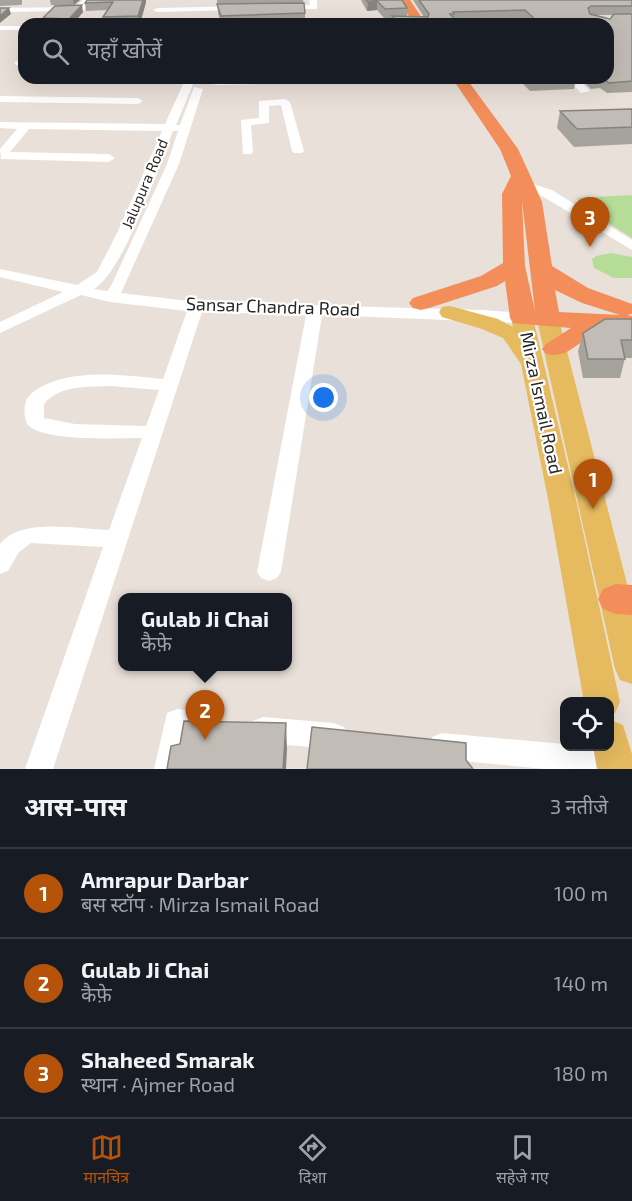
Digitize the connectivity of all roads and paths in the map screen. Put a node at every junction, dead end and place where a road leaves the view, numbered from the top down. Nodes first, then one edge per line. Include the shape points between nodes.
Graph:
1 (24, 0) edge
2 (52, 0) edge
3 (87, 0) edge
4 (159, 0) edge
5 (313, 0) edge
6 (404, 0) edge
7 (273, 7) edge
8 (250, 8) edge
9 (0, 10) edge
10 (14, 10) junction
11 (45, 10) junction
12 (416, 18) edge
13 (614, 19) edge
14 (622, 19) junction
15 (632, 19) edge
16 (0, 28) edge
17 (18, 28) edge
18 (628, 28) edge
19 (140, 84) edge
20 (199, 84) edge
21 (201, 84) edge
22 (463, 84) edge
23 (578, 84) edge
24 (585, 91) dead end
25 (0, 99) edge
26 (137, 114) junction
27 (0, 125) edge
28 (25, 126) junction
29 (168, 128) junction
30 (184, 128) junction
31 (298, 151) dead end
32 (247, 152) dead end
33 (1, 155) edge
34 (109, 158) dead end
35 (521, 181) junction
36 (632, 246) edge
37 (0, 264) edge
38 (514, 266) junction
39 (540, 268) junction
40 (0, 273) edge
41 (86, 288) junction
42 (114, 292) junction
43 (421, 303) junction
44 (196, 307) junction
45 (315, 309) junction
46 (450, 312) junction
47 (534, 313) junction
48 (629, 314) edge
49 (602, 322) junction
50 (0, 328) edge
51 (555, 349) junction
52 (534, 369) junction
53 (170, 385) junction
54 (154, 432) junction
55 (578, 506) junction
56 (118, 539) junction
57 (0, 565) edge
58 (269, 572) dead end
59 (624, 600) edge
60 (632, 669) edge
61 (601, 697) edge
62 (355, 738) edge
63 (415, 744) edge
64 (613, 756) edge
65 (39, 769) edge
66 (168, 769) edge

1 - 10 street
2 - 11 street
3 - 11 street via 81,8
4 - 8 street via 156,14
5 - 7 street via 314,7
6 - 12 highway
9 - 10 street
10 - 11 street
13 - 14 street
14 - 15 street
14 - 18 street
16 - 17 street
19 - 26 street
20 - 29 street, Jalupura Road
21 - 30 street, Jalupura Road
22 - 35 highway, Mirza Ismail Road via 504,141
23 - 24 street
25 - 26 street
26 - 28 street
26 - 29 street
27 - 28 street
28 - 33 street
29 - 30 street
29 - 41 street, Jalupura Road via 103,274
30 - 42 street, Jalupura Road via 173,164
31 - 32 street via 285,102 263,103 265,121 244,122
33 - 34 street
35 - 36 street
35 - 38 highway, Mirza Ismail Road via 512,194
35 - 39 highway, Mirza Ismail Road via 532,202
37 - 41 street, Sansar Chandra Road
38 - 43 highway via 489,281
38 - 47 highway, Mirza Ismail Road
39 - 47 highway, Mirza Ismail Road
39 - 48 highway via 550,278 590,300
40 - 41 street, Sansar Chandra Road
41 - 42 street, Sansar Chandra Road
41 - 50 street
42 - 43 street, Sansar Chandra Road via 215,301
42 - 44 street, Sansar Chandra Road
43 - 47 street, Sansar Chandra Road
44 - 45 street, Sansar Chandra Road
44 - 53 street
45 - 46 street, Sansar Chandra Road
45 - 58 street
46 - 47 street, Sansar Chandra Road
46 - 52 main road via 511,334
47 - 48 highway
47 - 49 highway
47 - 51 main road, Mirza Ismail Road
47 - 52 main road, Mirza Ismail Road
48 - 49 highway
49 - 51 highway
51 - 55 main road, Mirza Ismail Road
52 - 55 main road, Mirza Ismail Road
53 - 54 street
53 - 54 street via 96,381 57,384 36,402 32,413 34,421 43,427 59,430
54 - 56 street
55 - 59 main road, Mirza Ismail Road
55 - 61 main road, Mirza Ismail Road
56 - 57 street via 30,535 17,538 10,545
56 - 65 street
59 - 60 main road, Mirza Ismail Road
62 - 66 street via 177,722
63 - 64 street

